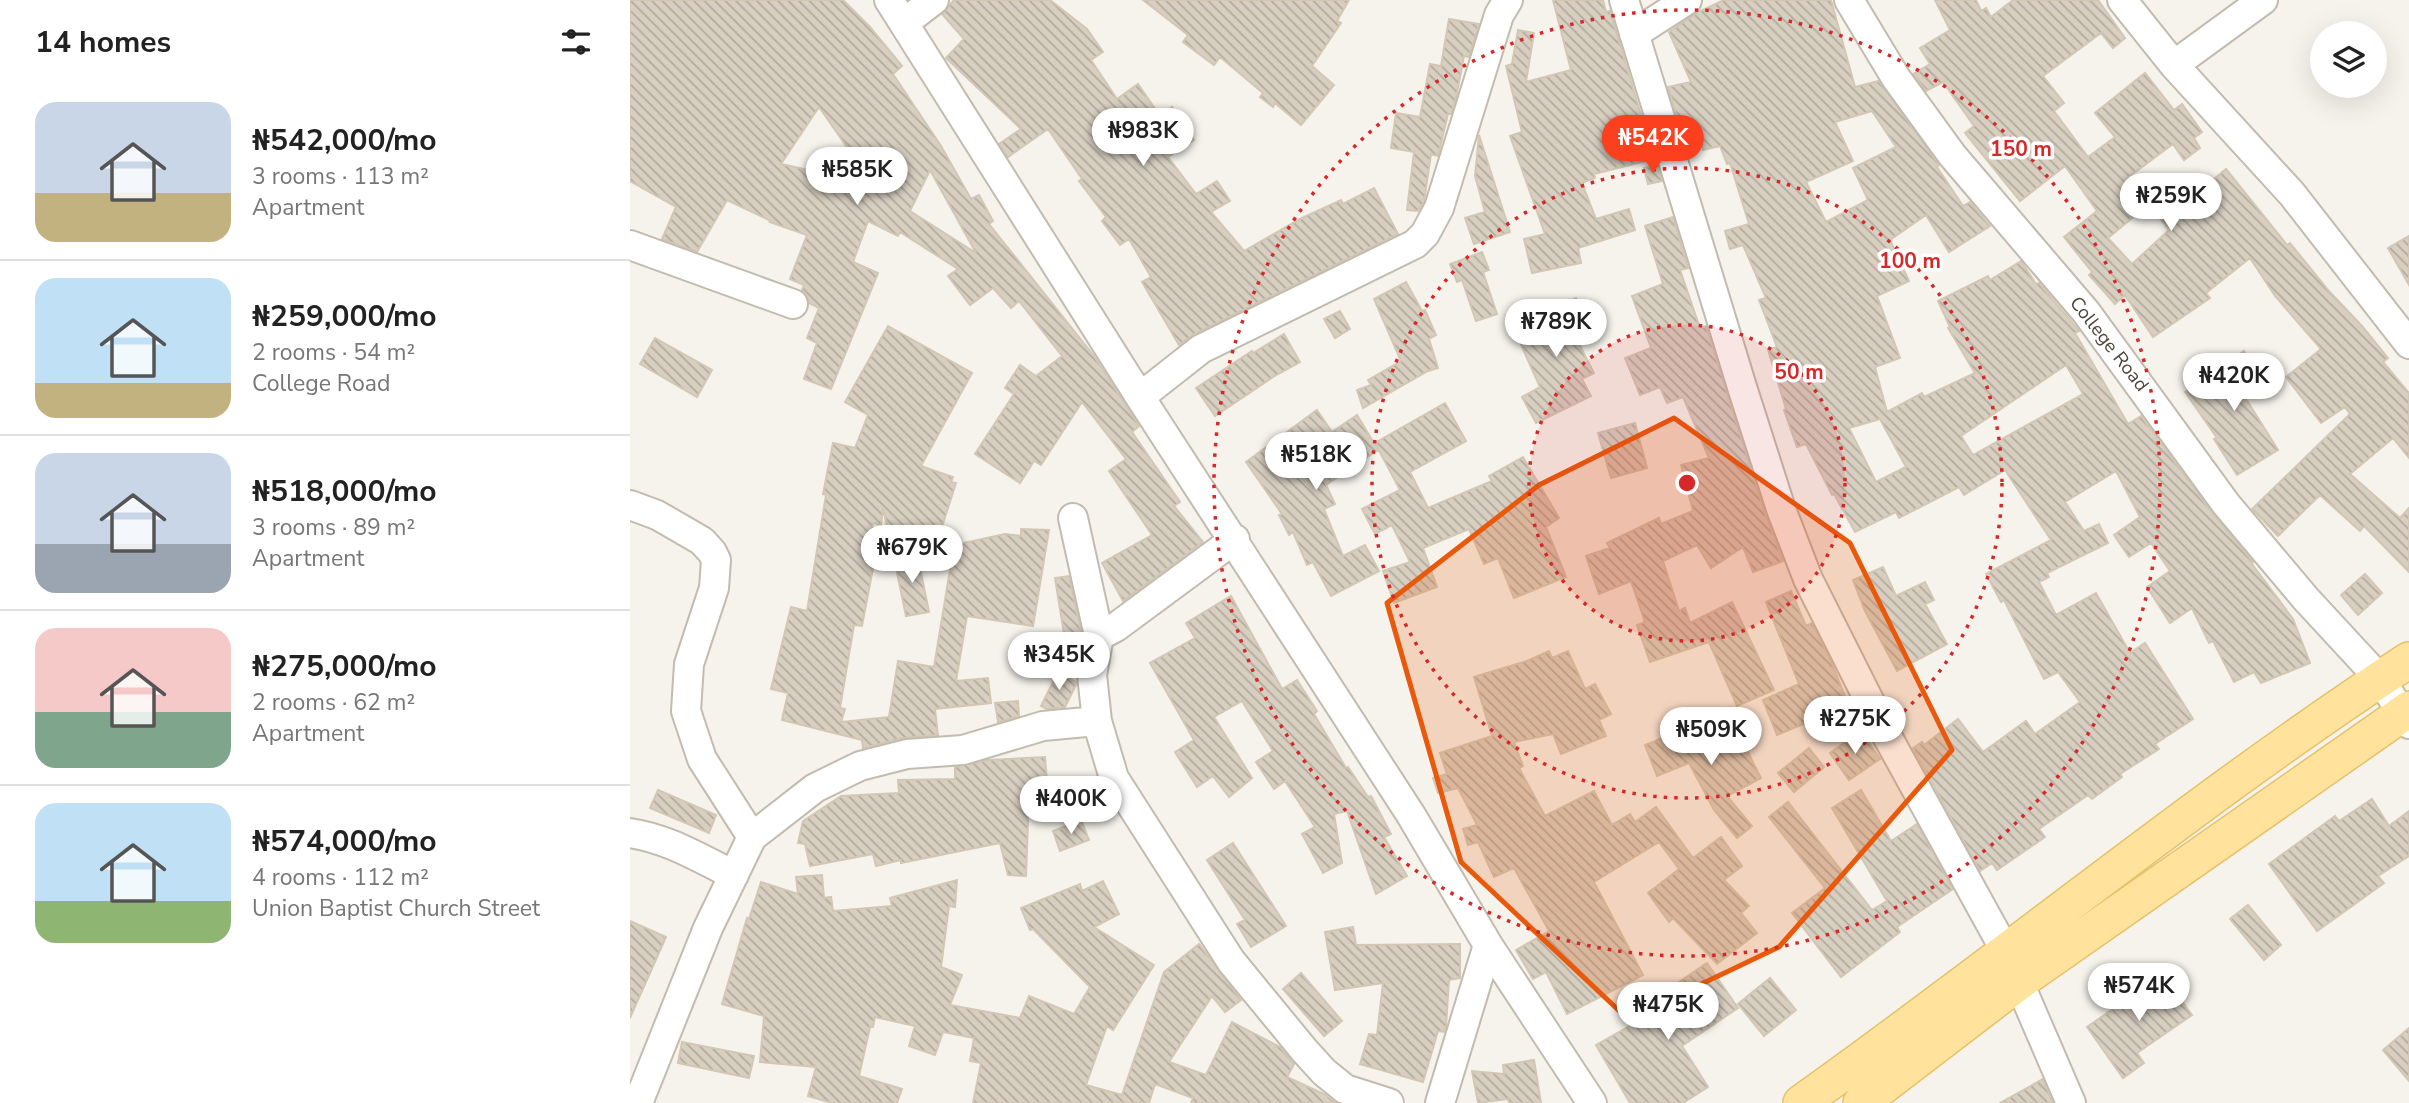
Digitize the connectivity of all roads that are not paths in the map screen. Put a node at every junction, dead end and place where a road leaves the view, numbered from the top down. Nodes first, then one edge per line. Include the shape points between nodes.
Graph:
1 (934, 0) edge
2 (1508, 0) edge
3 (1624, 0) edge
4 (1687, 0) edge
5 (1849, 0) edge
6 (2122, 0) edge
7 (2263, 0) edge
8 (896, 12) edge
9 (1634, 34) junction
10 (2174, 65) junction
11 (630, 245) edge
12 (793, 304) dead end
13 (2409, 344) edge
14 (1140, 397) junction
15 (630, 505) edge
16 (1073, 518) dead end
17 (1235, 540) junction
18 (1099, 636) junction
19 (2409, 660) edge
20 (2380, 679) junction
21 (2407, 715) edge
22 (1097, 721) junction
23 (634, 828) edge
24 (752, 837) junction
25 (734, 875) junction
26 (1488, 945) junction
27 (2005, 950) junction
28 (2020, 982) junction
29 (638, 1103) edge
30 (1389, 1103) edge
31 (1440, 1103) edge
32 (1592, 1103) edge
33 (1801, 1103) edge
34 (1861, 1103) edge
35 (2071, 1103) edge

1 - 8 street
2 - 14 street via 1499,15 1439,208 1424,234 1404,250 1202,349
3 - 9 street
4 - 9 street
5 - 20 street, College Road via 1896,78 1952,155 2086,312 2226,504
6 - 10 street
7 - 10 street
8 - 14 street
9 - 27 street via 1773,484 1808,579 1887,736
10 - 13 street via 2292,194
11 - 12 street
14 - 17 street
15 - 24 street via 702,541 716,560 715,588 689,664 686,711 702,759
16 - 18 street
17 - 18 street
17 - 26 street via 1411,815
18 - 22 street via 1092,675
19 - 20 main road
20 - 21 street, College Road
20 - 27 main road
21 - 28 main road
22 - 24 street via 1043,726 963,750 907,754 860,766 815,788
22 - 30 street via 1114,778 1231,961 1324,1072 1345,1090
23 - 25 street
24 - 25 street
25 - 29 street
26 - 31 street
26 - 32 street
27 - 28 street
27 - 33 main road
28 - 34 main road
28 - 35 street

